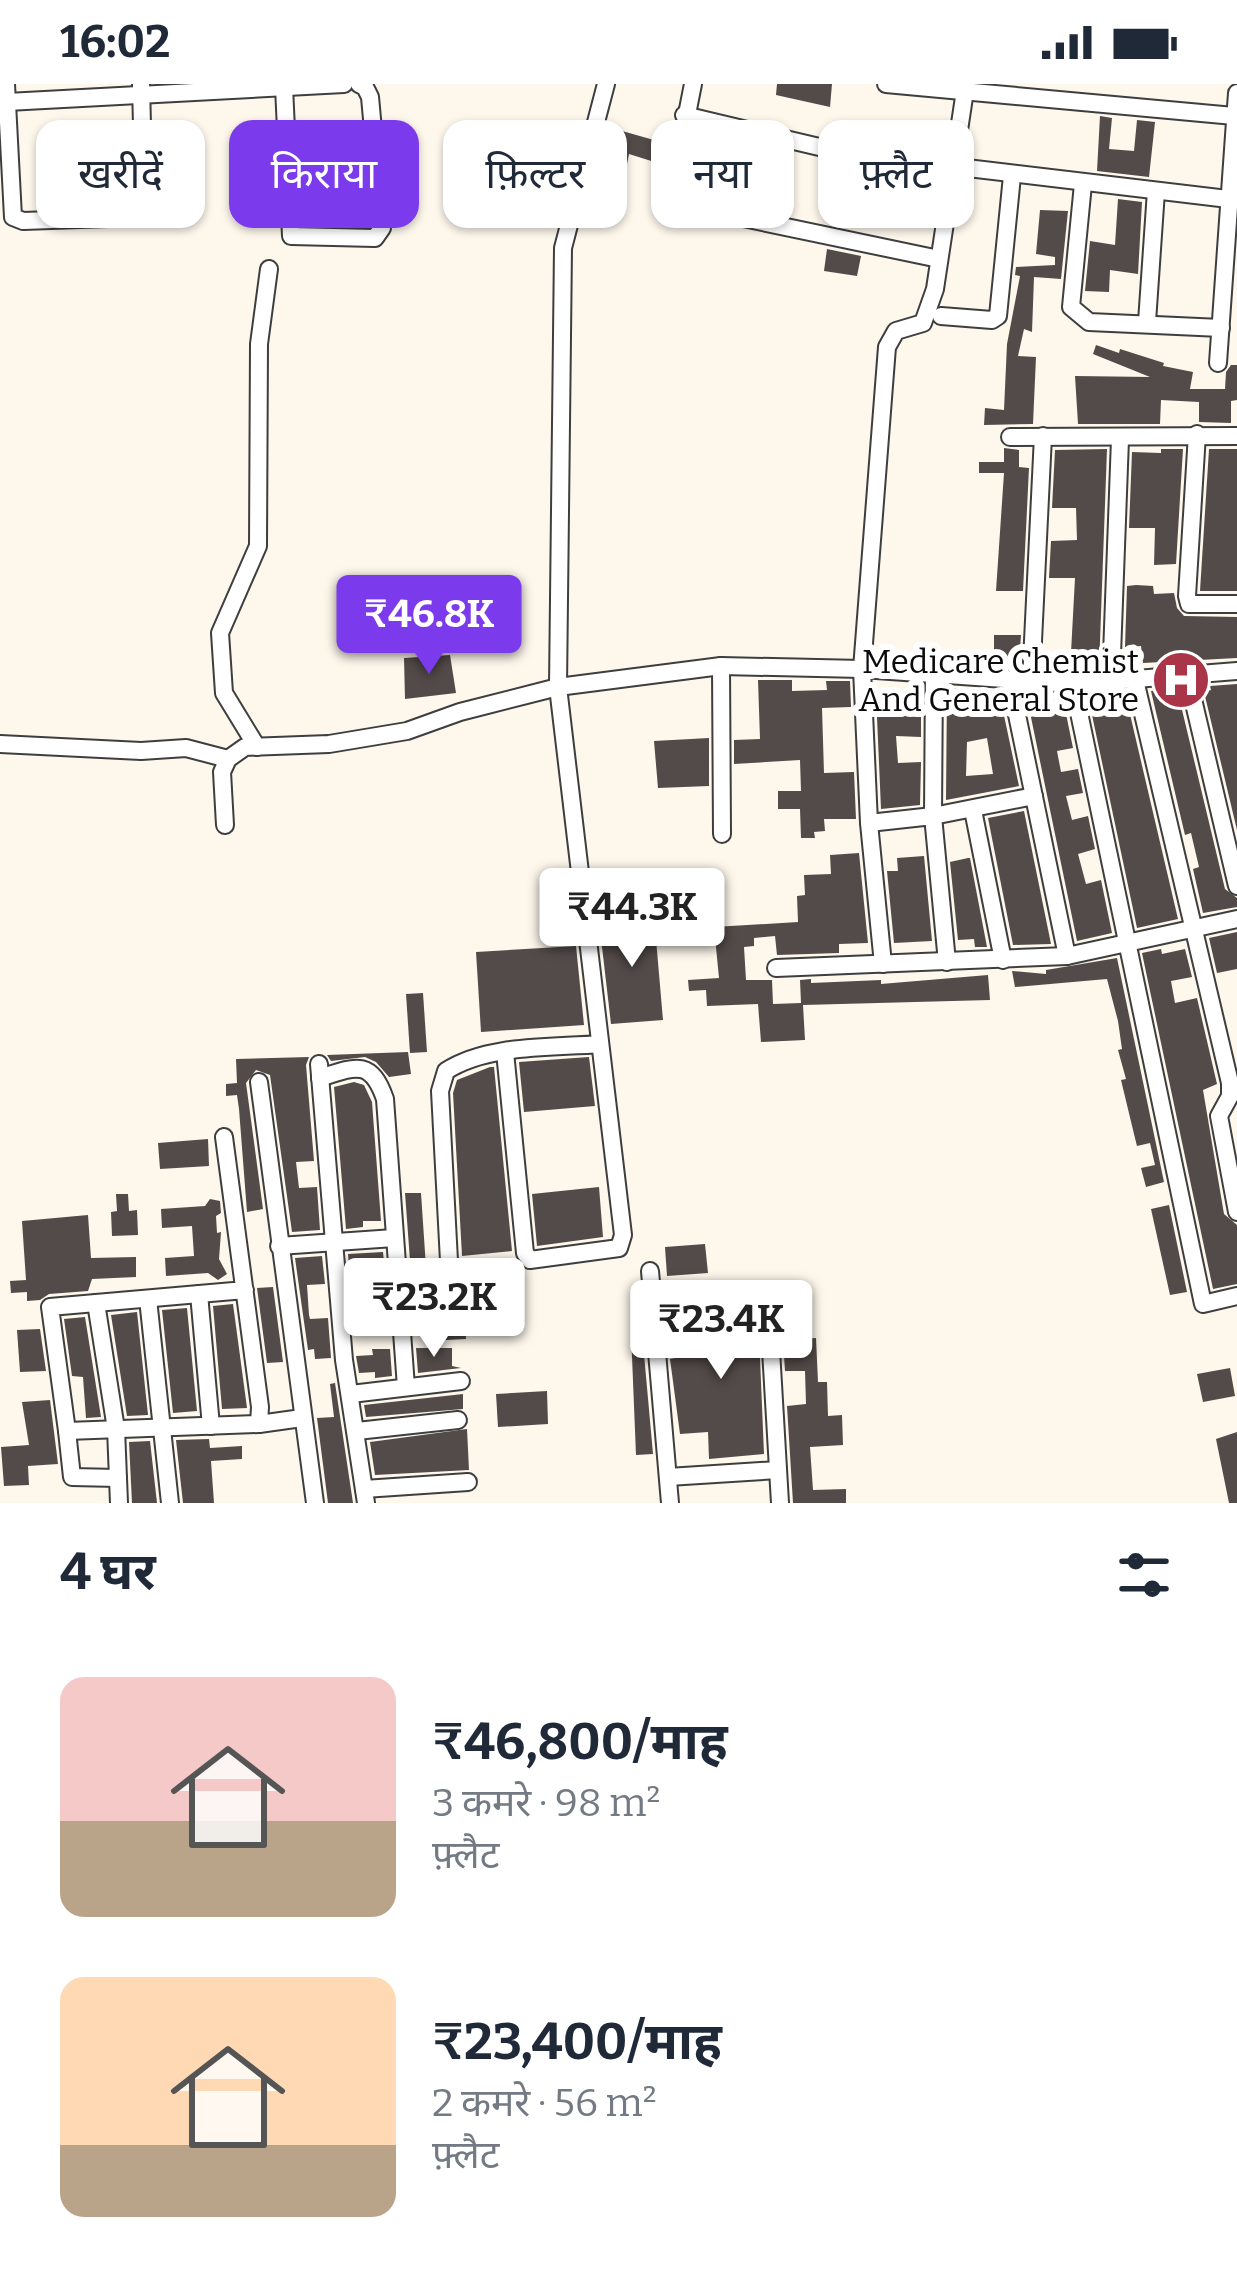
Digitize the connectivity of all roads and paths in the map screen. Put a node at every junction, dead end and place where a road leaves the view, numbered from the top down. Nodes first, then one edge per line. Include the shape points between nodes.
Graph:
1 (344, 84) edge
2 (359, 84) edge
3 (606, 84) edge
4 (693, 84) edge
5 (888, 84) edge
6 (284, 87) junction
7 (965, 88) edge
8 (141, 90) edge
9 (6, 93) edge
10 (1237, 93) edge
11 (684, 115) junction
12 (1234, 116) junction
13 (960, 120) edge
14 (818, 146) edge
15 (974, 169) edge
16 (1012, 176) junction
17 (1083, 184) junction
18 (1156, 191) junction
19 (1234, 200) edge
20 (944, 228) edge
21 (939, 260) junction
22 (268, 268) dead end
23 (1231, 271) edge
24 (941, 316) dead end
25 (1147, 322) junction
26 (1226, 324) edge
27 (1218, 363) dead end
28 (1197, 434) junction
29 (1043, 436) junction
30 (1237, 436) edge
31 (1010, 437) dead end
32 (1120, 439) junction
33 (1237, 604) edge
34 (721, 666) junction
35 (862, 669) junction
36 (1237, 671) edge
37 (934, 674) junction
38 (1188, 678) junction
39 (1135, 680) junction
40 (1010, 681) junction
41 (1031, 682) junction
42 (1111, 682) junction
43 (1073, 684) junction
44 (558, 687) junction
45 (0, 745) edge
46 (257, 747) junction
47 (228, 759) junction
48 (1034, 796) junction
49 (974, 810) junction
50 (933, 816) junction
51 (868, 823) junction
52 (225, 826) dead end
53 (722, 835) dead end
54 (1237, 886) edge
55 (1237, 919) edge
56 (1192, 930) junction
57 (1129, 945) junction
58 (1067, 956) junction
59 (1003, 959) junction
60 (947, 962) junction
61 (883, 964) junction
62 (776, 968) dead end
63 (600, 1044) junction
64 (506, 1052) junction
65 (259, 1082) dead end
66 (224, 1137) dead end
67 (1237, 1212) edge
68 (394, 1238) junction
69 (335, 1240) junction
70 (279, 1246) junction
71 (449, 1261) dead end
72 (650, 1270) dead end
73 (245, 1290) junction
74 (199, 1294) junction
75 (1237, 1296) edge
76 (148, 1299) junction
77 (96, 1303) junction
78 (769, 1316) dead end
79 (461, 1381) dead end
80 (406, 1387) junction
81 (351, 1394) junction
82 (302, 1418) junction
83 (458, 1420) dead end
84 (259, 1424) junction
85 (211, 1426) junction
86 (163, 1428) junction
87 (116, 1429) junction
88 (67, 1431) junction
89 (357, 1431) junction
90 (778, 1470) junction
91 (118, 1478) junction
92 (668, 1478) junction
93 (468, 1482) dead end
94 (365, 1496) edge
95 (119, 1503) edge
96 (170, 1503) edge
97 (315, 1503) edge
98 (670, 1503) edge
99 (780, 1503) edge

1 - 6 street
2 - 6 street via 370,98 382,228 375,238 290,236
3 - 44 street via 563,248
4 - 11 street
5 - 7 street
6 - 8 street
7 - 12 street
7 - 13 street
8 - 9 street
8 - 9 street via 144,209 137,217 23,221 13,218
10 - 12 street
11 - 14 street
11 - 21 street via 676,204
12 - 19 street
15 - 16 street
16 - 17 street
16 - 24 street via 998,316
17 - 18 street
17 - 25 street via 1071,307 1089,322
18 - 19 street
18 - 25 street
19 - 23 street
20 - 21 street
21 - 35 street via 923,323 896,331 887,347
22 - 46 street via 258,546 220,633 224,693
23 - 26 street
25 - 26 street
26 - 27 street
28 - 30 street
28 - 32 street
28 - 33 street via 1186,596 1189,604
29 - 31 street
29 - 32 street
29 - 41 street
32 - 42 street
34 - 35 street
34 - 44 street
34 - 53 street
35 - 37 street
35 - 51 street
36 - 38 street
37 - 40 street
37 - 50 street
38 - 39 street
38 - 54 street
39 - 42 street
39 - 56 street
40 - 41 street
40 - 48 street
41 - 43 street
42 - 43 street
43 - 57 street
44 - 46 street via 406,731
44 - 63 street
45 - 47 street via 187,748
46 - 47 street
47 - 52 street
48 - 49 street
48 - 58 street
49 - 50 street
49 - 59 street
50 - 51 street
50 - 60 street
51 - 61 street
55 - 56 street
56 - 57 street
56 - 67 street via 1230,1082 1220,1116
57 - 58 street
57 - 75 street via 1203,1304
58 - 59 street
59 - 60 street
60 - 61 street
61 - 62 street
63 - 64 street
63 - 64 street via 623,1244 545,1260 525,1252
64 - 71 street via 463,1060 446,1071 440,1091
65 - 70 street
66 - 73 street
68 - 69 street
68 - 69 street via 385,1099 377,1076 359,1069 319,1071
68 - 80 street
69 - 70 street
69 - 81 street
70 - 82 street
72 - 92 street
73 - 74 street
73 - 84 street
74 - 76 street
74 - 85 street
76 - 77 street
76 - 86 street
77 - 87 street
77 - 88 street via 50,1307
78 - 90 street
79 - 80 street
80 - 81 street
81 - 89 street
82 - 84 street
82 - 97 street
83 - 89 street
84 - 85 street
85 - 86 street
86 - 87 street
86 - 96 street
87 - 88 street
87 - 91 street
88 - 91 street via 71,1477
89 - 94 street
90 - 92 street
90 - 99 street
91 - 95 street
92 - 98 street
93 - 94 street

